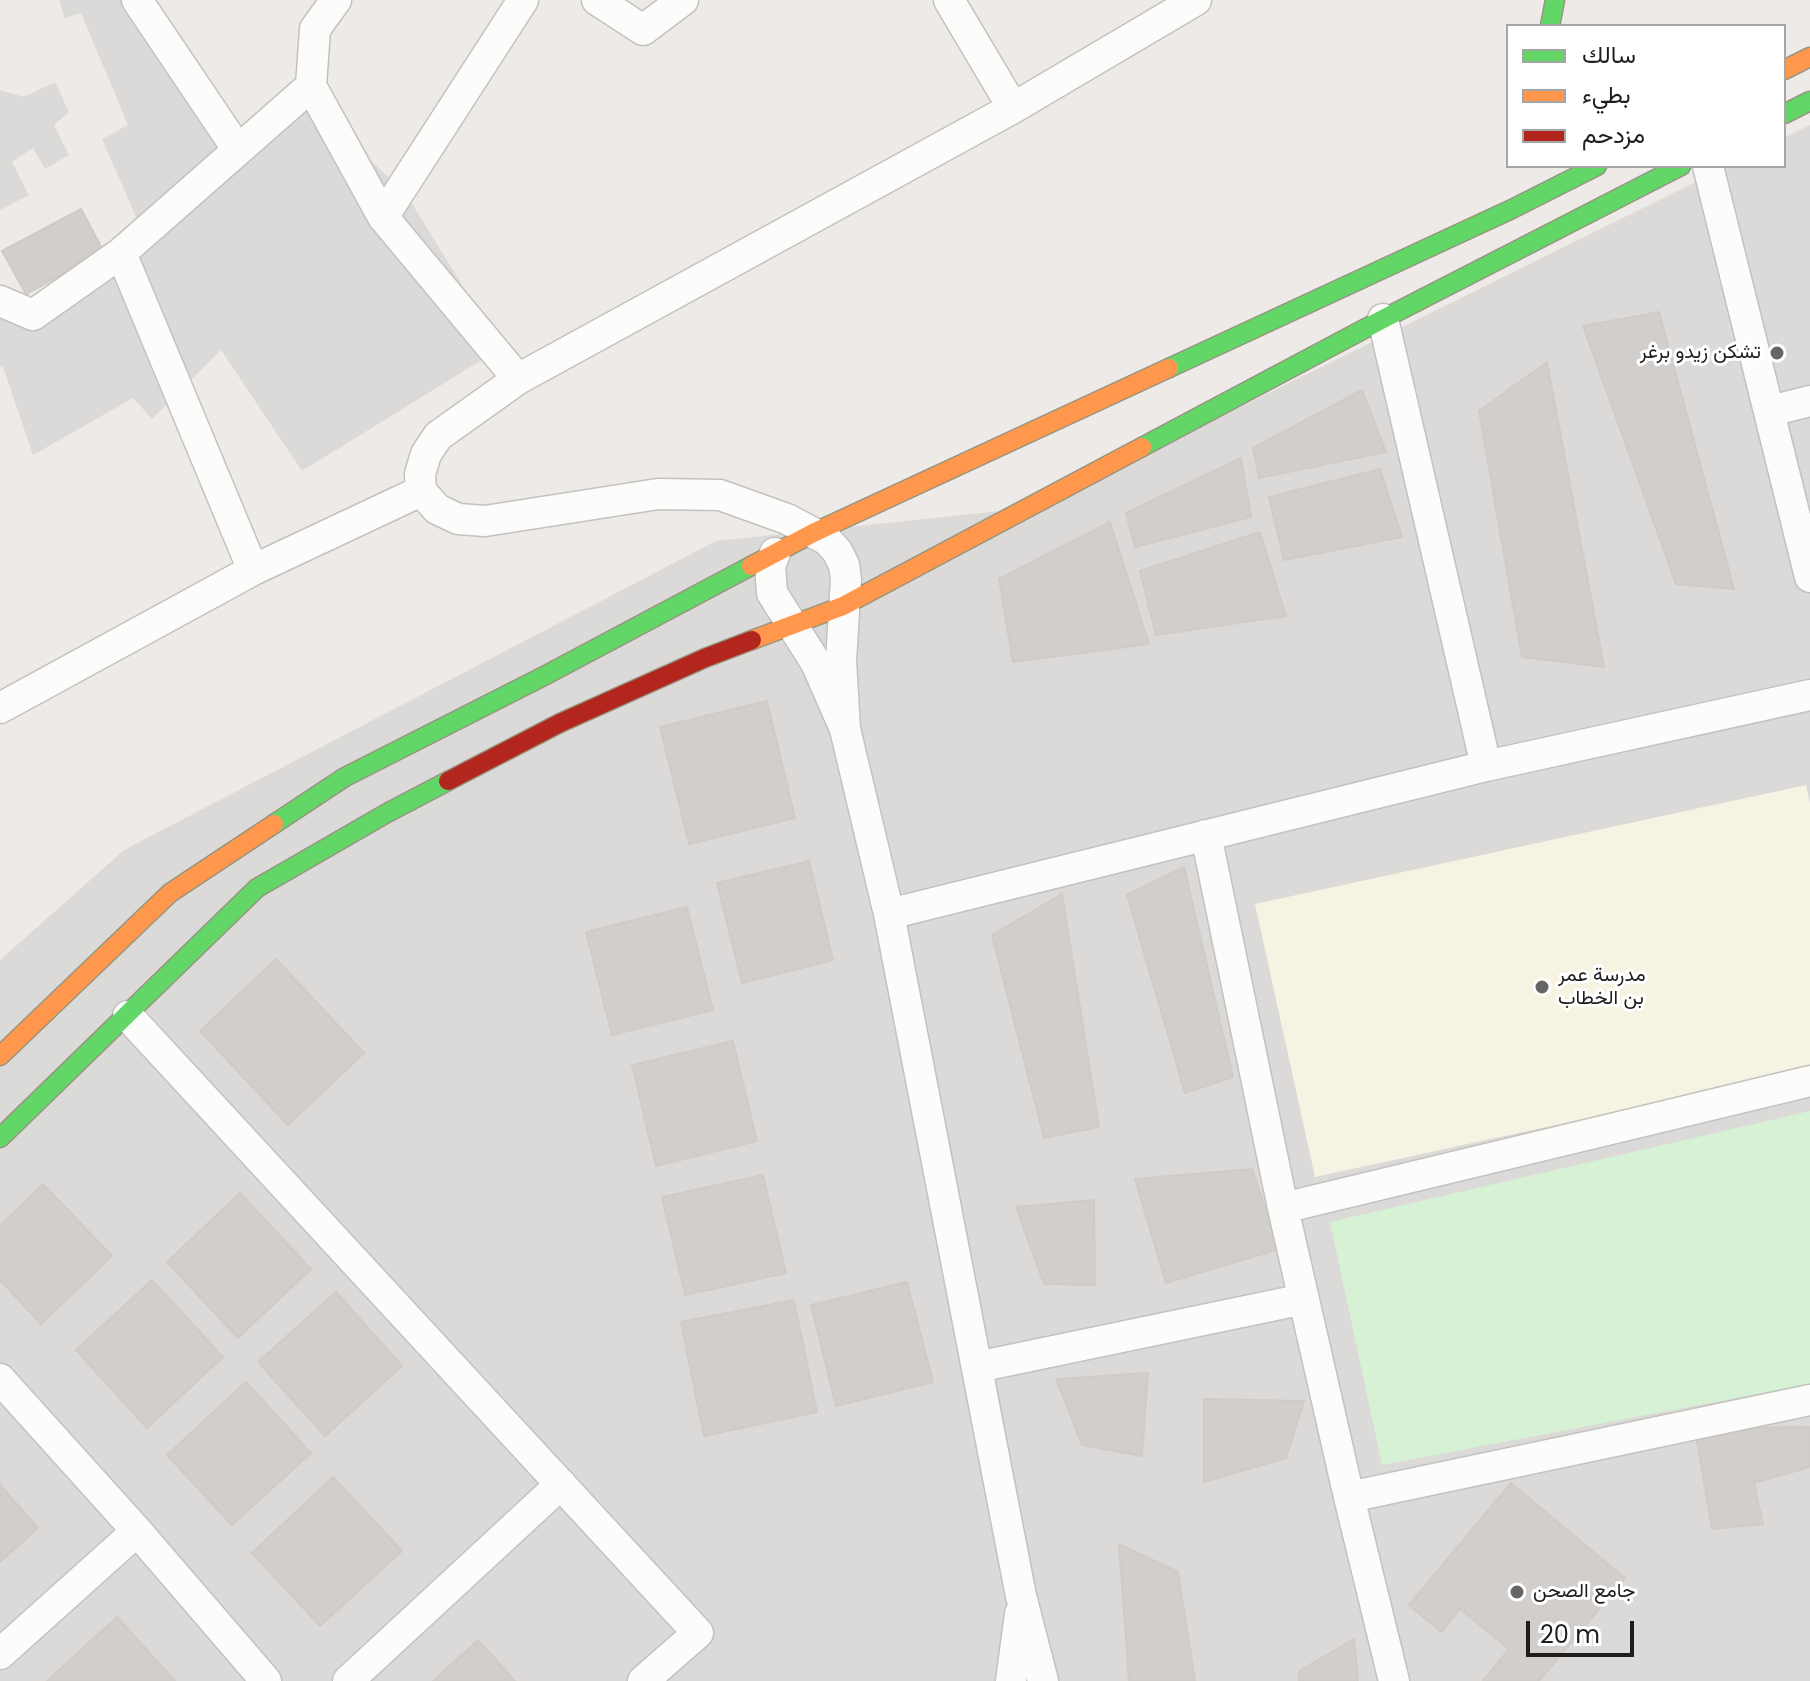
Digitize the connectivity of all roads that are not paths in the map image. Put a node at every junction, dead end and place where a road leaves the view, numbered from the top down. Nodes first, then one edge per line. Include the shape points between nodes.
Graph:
1 (137, 0) edge
2 (336, 0) edge
3 (523, 0) edge
4 (597, 0) edge
5 (683, 0) edge
6 (949, 0) edge
7 (1196, 0) edge
8 (1555, 0) edge
9 (1550, 24) edge
10 (1810, 57) edge
11 (1786, 69) edge
12 (311, 86) junction
13 (1810, 101) edge
14 (1013, 108) junction
15 (1786, 113) edge
16 (238, 150) junction
17 (1593, 168) edge
18 (1677, 168) edge
19 (1709, 168) edge
20 (1518, 180) dead end
21 (1512, 209) junction
22 (383, 217) junction
23 (121, 253) junction
24 (0, 301) edge
25 (1383, 319) junction
26 (518, 379) junction
27 (1810, 401) edge
28 (1770, 411) junction
29 (421, 491) junction
30 (813, 533) junction
31 (775, 553) junction
32 (253, 570) junction
33 (1810, 577) edge
34 (843, 606) junction
35 (795, 626) junction
36 (1810, 695) edge
37 (0, 708) edge
38 (845, 729) junction
39 (1486, 766) junction
40 (1206, 835) junction
41 (889, 914) junction
42 (128, 1016) junction
43 (0, 1056) edge
44 (1810, 1081) edge
45 (0, 1138) edge
46 (1283, 1208) junction
47 (1304, 1299) junction
48 (977, 1367) junction
49 (0, 1379) edge
50 (1810, 1400) edge
51 (561, 1484) junction
52 (1349, 1497) junction
53 (137, 1531) junction
54 (1021, 1596) junction
55 (0, 1654) edge
56 (266, 1681) edge
57 (348, 1681) edge
58 (643, 1681) edge
59 (1011, 1681) edge
60 (1043, 1681) edge
61 (1394, 1681) edge

1 - 16 street
2 - 12 street via 315,29
3 - 22 street
4 - 5 street via 643,30
6 - 14 street
7 - 14 street
8 - 9 main road
10 - 11 main road
12 - 16 street
12 - 22 street
13 - 15 main road
14 - 26 street
16 - 23 street
17 - 21 main road
18 - 25 main road
19 - 28 street
20 - 21 main road
21 - 30 main road
22 - 26 street
23 - 24 street via 33,315
23 - 32 street
25 - 34 main road
25 - 39 street
26 - 29 street via 438,436 426,454
27 - 28 street
28 - 33 street
29 - 30 street via 437,509 458,519 485,521 658,494 720,495
29 - 32 street
30 - 31 main road
30 - 34 street via 827,540 844,565
31 - 35 street via 770,566 772,593
31 - 43 main road via 345,777 170,893
32 - 37 street
34 - 35 main road
34 - 38 street
35 - 38 street
35 - 42 main road via 705,658 560,723 257,888
36 - 39 street
38 - 41 street
39 - 40 street
40 - 41 street
40 - 46 street
41 - 48 street
42 - 45 main road
42 - 51 street
44 - 46 street
46 - 47 street
47 - 48 street
47 - 52 street
48 - 54 street
49 - 53 street
50 - 52 street
51 - 57 street
51 - 58 street via 698,1633
52 - 61 street
53 - 55 street
53 - 56 street
54 - 59 street
54 - 60 street

